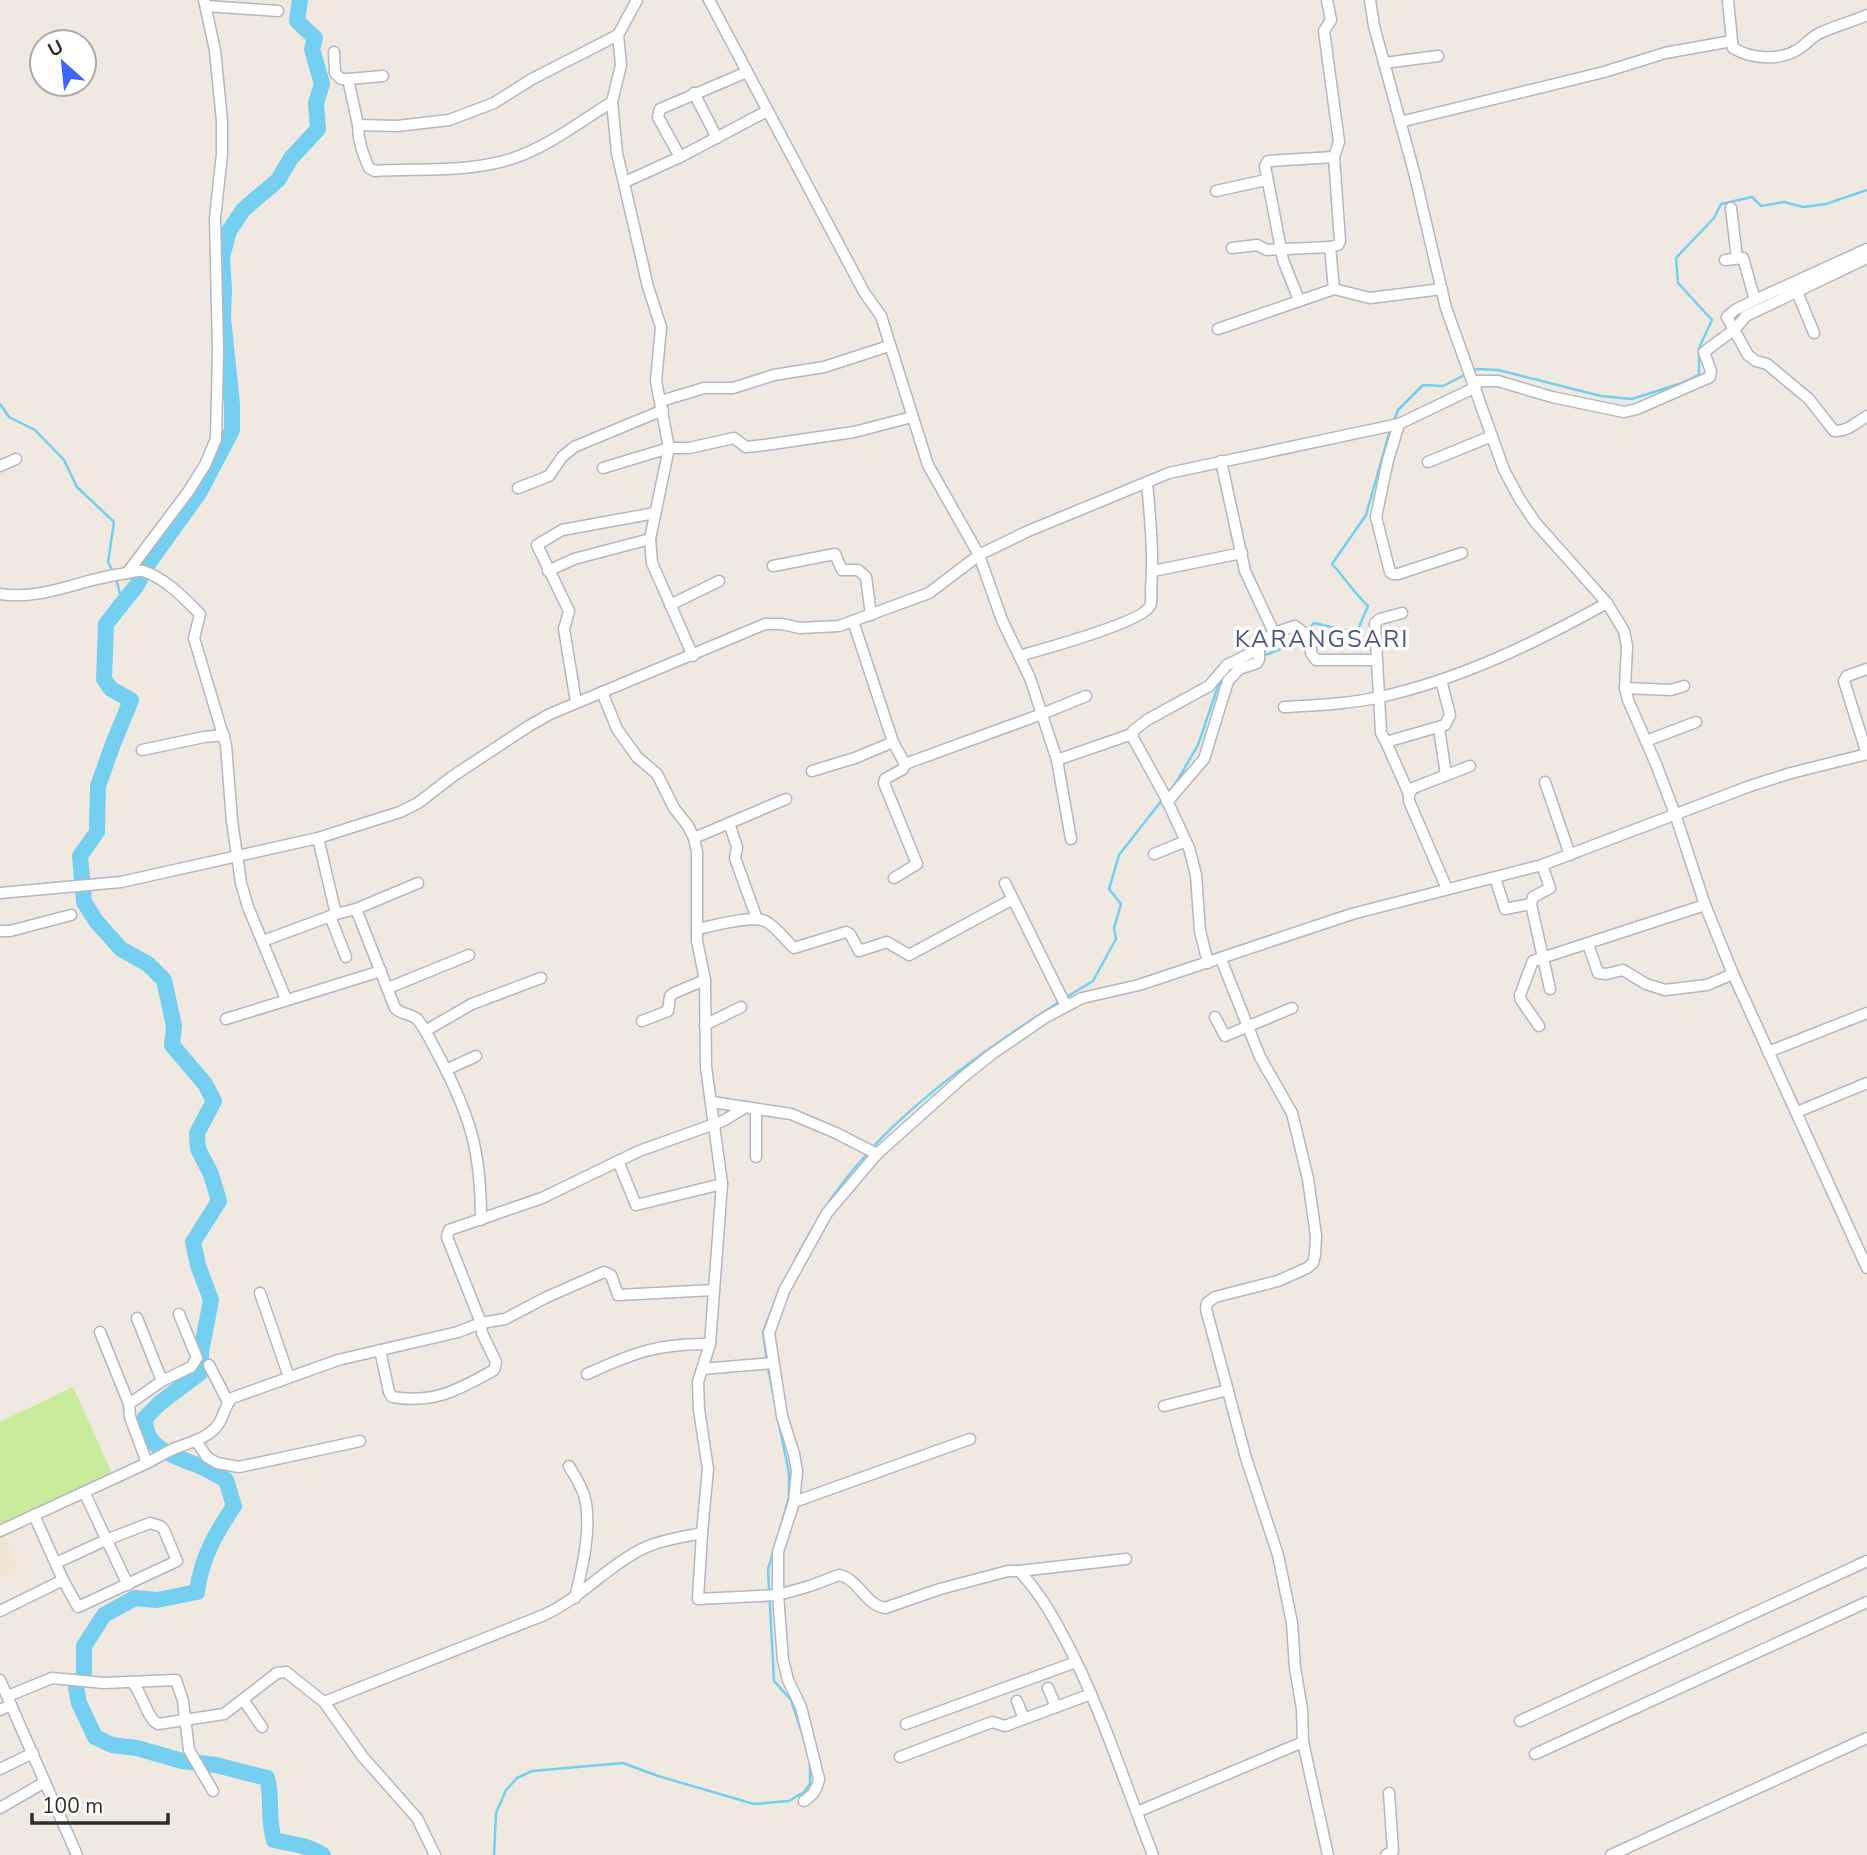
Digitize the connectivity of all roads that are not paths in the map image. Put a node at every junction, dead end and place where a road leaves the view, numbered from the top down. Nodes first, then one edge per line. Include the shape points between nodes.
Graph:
1 (637, 0) edge
2 (709, 0) edge
3 (1327, 0) edge
4 (1370, 0) edge
5 (1728, 0) edge
6 (205, 3) edge
7 (278, 11) dead end
8 (1867, 15) edge
9 (618, 35) junction
10 (1732, 40) junction
11 (334, 52) dead end
12 (1438, 56) dead end
13 (1384, 63) junction
14 (747, 72) junction
15 (383, 76) dead end
16 (348, 79) junction
17 (694, 93) junction
18 (612, 102) junction
19 (767, 111) junction
20 (1400, 122) junction
21 (358, 125) junction
22 (717, 138) junction
23 (680, 157) junction
24 (1334, 157) junction
25 (1266, 180) junction
26 (625, 182) junction
27 (1216, 191) dead end
28 (1731, 208) dead end
29 (1329, 247) junction
30 (1232, 248) dead end
31 (1867, 248) edge
32 (1280, 249) junction
33 (1737, 258) junction
34 (1867, 258) edge
35 (1726, 260) dead end
36 (1334, 289) junction
37 (1442, 289) junction
38 (1790, 291) junction
39 (1299, 300) junction
40 (1755, 300) junction
41 (1218, 329) dead end
42 (1732, 332) junction
43 (1814, 333) dead end
44 (888, 346) junction
45 (1472, 378) junction
46 (662, 406) junction
47 (1867, 416) edge
48 (912, 417) junction
49 (1398, 424) junction
50 (1492, 436) junction
51 (669, 448) junction
52 (16, 459) dead end
53 (1221, 461) junction
54 (1428, 462) dead end
55 (0, 466) edge
56 (603, 468) dead end
57 (1147, 482) junction
58 (518, 488) dead end
59 (655, 513) junction
60 (650, 539) junction
61 (1462, 553) dead end
62 (1242, 554) junction
63 (979, 555) junction
64 (773, 566) dead end
65 (548, 571) junction
66 (1153, 571) junction
67 (125, 573) junction
68 (719, 582) dead end
69 (0, 594) edge
70 (1607, 603) junction
71 (670, 605) junction
72 (1402, 613) dead end
73 (871, 615) junction
74 (853, 621) junction
75 (1274, 633) junction
76 (693, 656) junction
77 (1019, 656) junction
78 (1377, 660) junction
79 (1231, 669) junction
80 (1867, 669) edge
81 (1441, 680) junction
82 (1684, 686) dead end
83 (1625, 688) junction
84 (602, 692) junction
85 (1086, 696) dead end
86 (1380, 697) junction
87 (576, 702) junction
88 (1284, 707) dead end
89 (1042, 714) junction
90 (1696, 722) dead end
91 (1439, 728) junction
92 (1132, 734) junction
93 (224, 735) junction
94 (1646, 741) junction
95 (893, 742) junction
96 (1386, 742) junction
97 (142, 750) dead end
98 (1867, 754) edge
99 (1057, 760) junction
100 (905, 764) junction
101 (1470, 765) dead end
102 (812, 771) dead end
103 (1446, 775) junction
104 (1545, 782) dead end
105 (1409, 794) junction
106 (786, 799) dead end
107 (1166, 800) junction
108 (1675, 814) junction
109 (729, 823) junction
110 (318, 838) junction
111 (694, 838) junction
112 (1071, 839) dead end
113 (1186, 841) junction
114 (236, 855) junction
115 (1154, 855) dead end
116 (1570, 855) junction
117 (1542, 864) junction
118 (894, 878) dead end
119 (1495, 878) junction
120 (418, 883) dead end
121 (1005, 883) dead end
122 (1447, 890) junction
123 (0, 893) edge
124 (1011, 900) junction
125 (1531, 904) junction
126 (1705, 905) junction
127 (356, 909) junction
128 (71, 915) dead end
129 (333, 915) junction
130 (757, 919) junction
131 (697, 929) junction
132 (0, 931) edge
133 (263, 941) junction
134 (1588, 944) junction
135 (470, 954) dead end
136 (346, 957) dead end
137 (1543, 957) junction
138 (1221, 959) junction
139 (1208, 963) junction
140 (381, 971) junction
141 (1733, 974) junction
142 (541, 978) dead end
143 (705, 980) junction
144 (387, 988) junction
145 (1550, 989) dead end
146 (286, 999) junction
147 (1063, 1002) junction
148 (741, 1007) dead end
149 (1292, 1008) dead end
150 (1867, 1013) edge
151 (1215, 1017) dead end
152 (226, 1019) dead end
153 (642, 1021) dead end
154 (705, 1025) junction
155 (1248, 1026) junction
156 (1539, 1026) dead end
157 (425, 1031) junction
158 (1768, 1052) junction
159 (476, 1056) dead end
160 (446, 1070) junction
161 (1867, 1083) edge
162 (712, 1102) junction
163 (751, 1108) junction
164 (1797, 1112) junction
165 (715, 1123) junction
166 (872, 1151) junction
167 (756, 1157) dead end
168 (618, 1161) junction
169 (722, 1184) junction
170 (481, 1220) junction
171 (1867, 1268) edge
172 (713, 1290) junction
173 (260, 1293) dead end
174 (179, 1314) dead end
175 (137, 1318) dead end
176 (481, 1323) junction
177 (100, 1332) dead end
178 (710, 1344) junction
179 (380, 1350) junction
180 (769, 1364) junction
181 (209, 1365) dead end
182 (702, 1369) junction
183 (587, 1374) dead end
184 (289, 1377) junction
185 (162, 1381) junction
186 (1228, 1390) junction
187 (228, 1402) junction
188 (129, 1404) junction
189 (1164, 1406) dead end
190 (970, 1439) dead end
191 (196, 1441) junction
192 (360, 1441) dead end
193 (151, 1461) junction
194 (569, 1466) dead end
195 (85, 1494) junction
196 (794, 1502) junction
197 (34, 1516) junction
198 (0, 1531) edge
199 (702, 1533) junction
200 (106, 1540) junction
201 (1126, 1559) dead end
202 (1867, 1561) edge
203 (56, 1563) junction
204 (1019, 1571) junction
205 (63, 1580) junction
206 (128, 1585) junction
207 (773, 1595) junction
208 (575, 1598) junction
209 (1867, 1602) edge
210 (0, 1612) edge
211 (1076, 1662) junction
212 (0, 1679) edge
213 (132, 1682) junction
214 (1048, 1688) dead end
215 (1091, 1695) junction
216 (10, 1701) junction
217 (244, 1701) junction
218 (1017, 1701) dead end
219 (324, 1702) junction
220 (1056, 1707) junction
221 (0, 1710) edge
222 (1024, 1719) junction
223 (185, 1721) junction
224 (1520, 1721) dead end
225 (906, 1724) dead end
226 (262, 1727) dead end
227 (1867, 1738) edge
228 (1303, 1742) junction
229 (33, 1753) junction
230 (1535, 1755) dead end
231 (900, 1757) dead end
232 (0, 1769) edge
233 (45, 1782) junction
234 (213, 1791) dead end
235 (1389, 1793) dead end
236 (804, 1801) dead end
237 (0, 1808) edge
238 (1137, 1812) junction
239 (1391, 1854) edge
240 (77, 1855) edge
241 (435, 1855) edge
242 (1153, 1855) edge
243 (1328, 1855) edge
244 (1611, 1855) edge

1 - 9 street
2 - 14 street
3 - 24 street via 1331,20 1324,29 1339,142
4 - 13 street
5 - 10 street
6 - 7 street
6 - 67 street via 222,121 215,218 215,439 188,492
8 - 10 street via 1816,34 1786,55 1741,53
9 - 18 street via 621,65
9 - 21 street via 494,103 449,120
10 - 20 street
11 - 16 street via 335,73
12 - 13 street
13 - 20 street
14 - 17 street
14 - 19 street
15 - 16 street
16 - 21 street
17 - 22 street
17 - 23 street via 662,107 658,114
18 - 21 street via 513,158 463,168 374,171 365,159
18 - 26 street
19 - 22 street
19 - 44 street via 881,316
20 - 37 street
22 - 23 street
23 - 26 street
24 - 25 street via 1268,161
24 - 29 street via 1340,241
25 - 27 street
25 - 32 street
26 - 46 street via 661,327 656,381
28 - 33 street
29 - 32 street
29 - 36 street
30 - 32 street via 1257,245
31 - 38 street
32 - 39 street
33 - 35 street
33 - 40 street via 1743,258
34 - 38 street
36 - 37 street via 1370,299
36 - 39 street
37 - 45 street
38 - 40 street
38 - 42 street via 1746,316
38 - 43 street
39 - 41 street
40 - 42 street via 1727,317
42 - 45 street via 1704,352 1710,377 1623,412
42 - 47 street via 1752,359 1767,364 1809,399 1835,431
44 - 46 street via 824,367 733,388 712,387
44 - 48 street
45 - 49 street
45 - 50 street
46 - 51 street
46 - 58 street via 574,447 549,476
48 - 51 street via 854,432 765,445 745,446 734,438
48 - 63 street via 938,485
49 - 53 street
49 - 61 street via 1376,517 1390,572 1398,574
50 - 54 street
50 - 70 street via 1504,470 1535,522
51 - 56 street
51 - 59 street
52 - 55 street
53 - 57 street
53 - 62 street
57 - 63 street
57 - 66 street
59 - 60 street
59 - 65 street via 555,533 537,545
60 - 65 street via 574,559
60 - 71 street via 652,563
62 - 66 street
62 - 75 street
63 - 73 street via 929,593
63 - 77 street
64 - 73 street via 835,554 842,570 858,570 866,577
65 - 87 street via 569,611 564,629
66 - 77 street via 1150,606 1144,613
67 - 69 street via 58,590 22,596
67 - 93 street via 145,572 172,588 200,614 194,638
68 - 71 street
70 - 81 street via 1549,635
70 - 83 street via 1628,646
71 - 76 street
72 - 78 street via 1375,623
73 - 74 street
74 - 76 street via 800,628 765,624
74 - 95 street
75 - 78 street via 1298,627 1311,638 1314,656
75 - 79 street via 1266,639 1257,663
76 - 84 street
77 - 89 street
78 - 86 street
79 - 92 street via 1139,725
79 - 107 street via 1204,759
80 - 98 street via 1844,681
81 - 86 street
81 - 91 street via 1450,715
82 - 83 street via 1671,690
83 - 94 street
84 - 87 street
84 - 111 street via 617,729 637,757 657,774
85 - 89 street
86 - 88 street
86 - 96 street via 1381,733
87 - 110 street via 529,726 418,803
89 - 99 street
89 - 100 street
90 - 94 street
91 - 96 street
91 - 103 street
92 - 99 street
92 - 107 street
93 - 97 street
93 - 114 street
94 - 108 street
95 - 100 street
95 - 102 street
96 - 105 street
98 - 108 street via 1791,773
99 - 112 street
100 - 118 street via 884,783 917,864
101 - 103 street
103 - 105 street via 1413,788
104 - 116 street
105 - 122 street
106 - 109 street
107 - 113 street
108 - 116 street
108 - 126 street
109 - 111 street
109 - 130 street via 737,848 735,858
110 - 114 street
110 - 129 street
111 - 131 street
113 - 115 street
113 - 139 street via 1196,875 1200,931
114 - 123 street via 121,882
114 - 133 street via 248,907
116 - 117 street
117 - 119 street
117 - 125 street via 1550,888 1533,897
119 - 122 street
119 - 125 street via 1505,909
120 - 127 street
121 - 124 street
122 - 138 street via 1352,914
124 - 130 street via 909,955 887,942 859,951 846,932 794,948 775,928
124 - 147 street
125 - 137 street
126 - 134 street
126 - 141 street
127 - 129 street
127 - 140 street
128 - 132 street
129 - 133 street
129 - 136 street
130 - 131 street
131 - 143 street
133 - 146 street
134 - 137 street
134 - 141 street via 1598,973 1623,970 1658,989 1707,985
135 - 144 street
137 - 145 street
137 - 156 street via 1533,961 1520,995
138 - 139 street
138 - 155 street
139 - 147 street
140 - 144 street
140 - 146 street
141 - 158 street
142 - 157 street via 472,1004
143 - 153 street via 674,993 668,1011
143 - 154 street
144 - 157 street via 398,1012 416,1018
146 - 152 street
147 - 166 street
148 - 154 street
149 - 155 street
150 - 158 street
151 - 155 street via 1225,1036
154 - 162 street
155 - 186 street via 1296,1125 1308,1179 1315,1255 1307,1268 1278,1281 1207,1303
157 - 160 street
158 - 164 street
159 - 160 street
160 - 170 street via 477,1147
161 - 164 street
162 - 163 street
162 - 165 street
163 - 165 street
163 - 166 street via 791,1114
163 - 167 street
164 - 171 street
165 - 168 street
165 - 169 street
166 - 180 street via 827,1213 784,1291 769,1334
168 - 169 street via 636,1205
168 - 170 street via 541,1198
169 - 172 street
170 - 176 street via 447,1233
172 - 176 street via 618,1295 611,1275 604,1272 505,1319
172 - 178 street
173 - 184 street
174 - 185 street via 197,1358 191,1367
175 - 185 street
176 - 179 street
176 - 179 street via 496,1366 440,1396 391,1396
177 - 188 street
178 - 182 street
178 - 183 street via 649,1349
179 - 184 street
180 - 182 street
180 - 196 street via 796,1462
181 - 187 street
182 - 199 street via 698,1392 708,1469
184 - 187 street
185 - 188 street
186 - 189 street
186 - 228 street via 1278,1555 1292,1623
187 - 191 street via 215,1429
188 - 193 street
190 - 196 street
191 - 192 street via 207,1457 239,1467
191 - 193 street
193 - 195 street
194 - 208 street via 584,1496 586,1525
195 - 197 street
195 - 200 street
196 - 207 street via 778,1552
197 - 198 street
197 - 203 street
199 - 207 street via 698,1599
199 - 208 street via 645,1548
200 - 203 street
200 - 206 street
200 - 206 street via 146,1523 164,1530 177,1562
201 - 204 street
202 - 224 street
203 - 205 street
204 - 207 street via 940,1589 885,1608 839,1575
204 - 211 street via 1038,1591
205 - 206 street via 78,1607
205 - 210 street
207 - 236 street via 788,1680 801,1707 819,1779
208 - 219 street via 530,1621
209 - 230 street
211 - 215 street
211 - 225 street
212 - 216 street
213 - 216 street via 52,1678
213 - 223 street via 152,1722
213 - 223 street via 176,1680
214 - 220 street
215 - 220 street
215 - 238 street
216 - 221 street
216 - 229 street
217 - 219 street via 286,1672
217 - 223 street via 224,1714
217 - 226 street
218 - 222 street
219 - 241 street via 362,1757 417,1818
220 - 222 street
222 - 231 street via 1004,1726 992,1721
223 - 234 street via 189,1750
227 - 244 street
228 - 238 street
228 - 243 street
229 - 232 street
229 - 233 street
233 - 237 street
233 - 240 street
235 - 239 street
238 - 242 street

